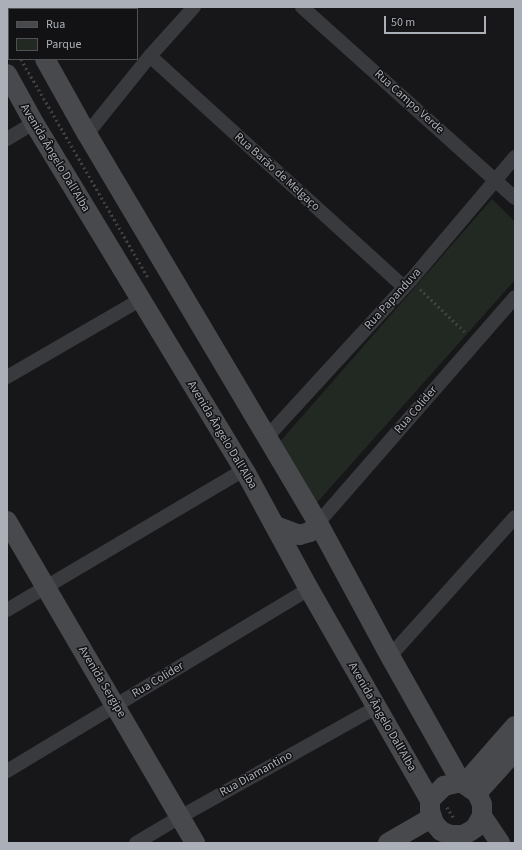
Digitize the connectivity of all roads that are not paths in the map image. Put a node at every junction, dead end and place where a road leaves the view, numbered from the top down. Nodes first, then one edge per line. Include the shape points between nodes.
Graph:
1 (194, 7) edge
2 (302, 7) edge
3 (150, 56) junction
4 (46, 60) edge
5 (7, 74) edge
6 (34, 123) junction
7 (87, 134) junction
8 (7, 139) edge
9 (515, 157) edge
10 (495, 180) junction
11 (515, 198) edge
12 (407, 283) junction
13 (515, 297) edge
14 (140, 300) junction
15 (7, 377) edge
16 (266, 437) junction
17 (244, 470) junction
18 (515, 517) edge
19 (7, 521) edge
20 (318, 523) junction
21 (276, 526) junction
22 (46, 587) junction
23 (309, 589) junction
24 (7, 610) edge
25 (390, 656) junction
26 (116, 705) junction
27 (377, 707) junction
28 (515, 726) edge
29 (515, 751) edge
30 (7, 771) edge
31 (468, 786) junction
32 (431, 809) junction
33 (482, 816) junction
34 (180, 817) junction
35 (447, 839) edge
36 (136, 843) edge
37 (195, 843) edge
38 (388, 843) edge
39 (500, 843) edge

1 - 3 street
2 - 10 street, Rua Campo Verde
3 - 7 street
3 - 12 street, Rua Barão de Melgaço
4 - 7 main road
5 - 6 main road, Avenida Ângelo Dall'Alba
6 - 8 street
6 - 14 main road, Avenida Ângelo Dall'Alba
7 - 16 main road
9 - 10 street, Rua Papanduva
10 - 11 street, Rua Campo Verde
10 - 12 street, Rua Papanduva
12 - 16 street, Rua Papanduva
13 - 20 street, Rua Colider
14 - 15 street
14 - 17 main road, Avenida Ângelo Dall'Alba
16 - 20 main road
17 - 21 main road, Avenida Ângelo Dall'Alba
17 - 22 street
18 - 25 street
19 - 22 main road, Avenida Sergipe
20 - 21 main road via 310,532 303,535
20 - 25 main road
21 - 23 main road, Avenida Ângelo Dall'Alba
22 - 24 street
22 - 26 main road, Avenida Sergipe
23 - 26 street, Rua Colider
23 - 27 main road, Avenida Ângelo Dall'Alba
25 - 31 main road
26 - 30 street, Rua Colider
26 - 34 main road, Avenida Sergipe
27 - 32 main road, Avenida Ângelo Dall'Alba
27 - 34 street, Rua Diamantino
28 - 31 main road
29 - 31 main road
31 - 32 main road via 444,786
31 - 33 main road via 482,804
32 - 35 main road via 437,827
32 - 38 main road
33 - 35 main road via 470,832
33 - 39 main road
34 - 36 street, Rua Diamantino
34 - 37 main road, Avenida Sergipe

